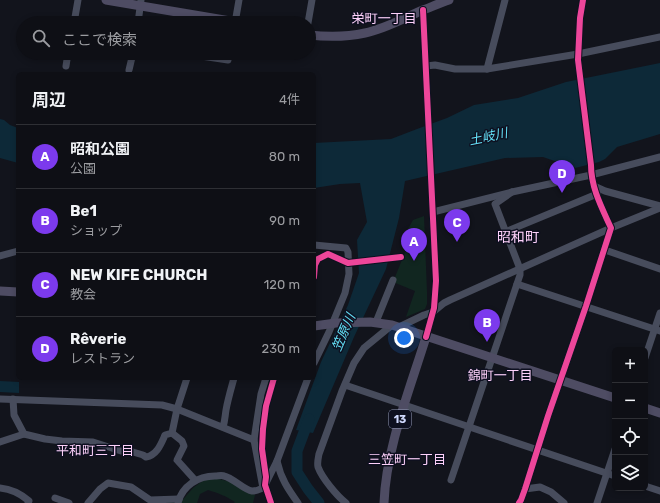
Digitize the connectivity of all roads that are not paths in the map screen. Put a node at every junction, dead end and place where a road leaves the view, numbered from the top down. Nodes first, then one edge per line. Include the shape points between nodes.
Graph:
1 (78, 0) edge
2 (106, 0) edge
3 (238, 0) edge
4 (312, 0) edge
5 (423, 0) edge
6 (449, 0) edge
7 (505, 0) edge
8 (583, 0) edge
9 (141, 3) edge
10 (423, 10) junction
11 (75, 16) edge
12 (139, 16) edge
13 (186, 16) edge
14 (237, 16) edge
15 (309, 16) edge
16 (316, 36) edge
17 (660, 37) edge
18 (578, 57) junction
19 (67, 60) edge
20 (131, 60) edge
21 (66, 66) dead end
22 (487, 68) junction
23 (426, 69) junction
24 (130, 70) dead end
25 (660, 157) edge
26 (591, 175) junction
27 (594, 186) junction
28 (512, 192) junction
29 (597, 194) junction
30 (660, 207) edge
31 (433, 210) junction
32 (611, 228) junction
33 (505, 232) junction
34 (316, 245) edge
35 (605, 250) junction
36 (16, 252) edge
37 (0, 256) edge
38 (520, 269) junction
39 (660, 269) edge
40 (393, 280) dead end
41 (517, 284) junction
42 (0, 291) edge
43 (16, 292) edge
44 (586, 306) junction
45 (433, 312) junction
46 (660, 313) edge
47 (373, 322) junction
48 (334, 324) junction
49 (316, 326) edge
50 (395, 326) junction
51 (657, 330) edge
52 (426, 337) junction
53 (648, 351) edge
54 (492, 358) junction
55 (316, 359) edge
56 (186, 380) edge
57 (233, 380) edge
58 (265, 380) edge
59 (307, 380) edge
60 (561, 381) junction
61 (345, 385) junction
62 (612, 397) edge
63 (0, 399) edge
64 (13, 399) junction
65 (404, 406) junction
66 (177, 409) junction
67 (648, 409) edge
68 (660, 413) edge
69 (223, 427) junction
70 (468, 427) junction
71 (172, 433) junction
72 (24, 434) junction
73 (254, 440) junction
74 (0, 442) edge
75 (537, 450) junction
76 (613, 455) edge
77 (277, 462) junction
78 (606, 474) junction
79 (612, 475) edge
80 (195, 480) junction
81 (451, 480) dead end
82 (648, 487) edge
83 (0, 488) edge
84 (263, 488) junction
85 (525, 489) junction
86 (660, 492) edge
87 (55, 498) dead end
88 (179, 501) edge
89 (28, 503) edge
90 (69, 503) edge
91 (88, 503) edge
92 (298, 503) edge
93 (346, 503) edge
94 (384, 503) edge
95 (519, 503) edge
96 (564, 503) edge
97 (597, 503) edge

1 - 11 street
2 - 9 main road
3 - 14 street
4 - 15 street
5 - 10 main road
6 - 10 main road
7 - 22 street
8 - 18 street
9 - 12 street
9 - 13 main road
10 - 16 main road via 366,33
10 - 23 street
17 - 18 street
18 - 22 street
18 - 26 street
19 - 21 street
20 - 24 street
22 - 23 street via 435,65
23 - 31 street
25 - 26 street
26 - 27 street
26 - 28 street
27 - 29 street
27 - 30 street
28 - 31 street
28 - 33 street via 495,204
29 - 32 street
29 - 33 street
30 - 32 street
31 - 45 street via 436,294
32 - 35 street
32 - 38 street
33 - 38 street
34 - 48 street via 346,248 348,252 349,274
35 - 39 street
35 - 44 street
36 - 37 street
38 - 41 street
38 - 45 street via 450,300
40 - 47 street
41 - 44 street
41 - 54 street
42 - 43 main road
44 - 51 street
44 - 60 street
45 - 50 street
45 - 52 street
46 - 51 street
47 - 48 main road
47 - 50 main road
48 - 49 main road
48 - 55 street
50 - 52 main road
50 - 61 street via 364,348 354,363
51 - 53 street
52 - 54 main road
52 - 65 main road, 13
54 - 60 main road
54 - 70 street
56 - 66 street
57 - 69 street
58 - 73 street
59 - 77 street
60 - 62 main road
60 - 75 street
61 - 65 street
61 - 93 street via 317,460 325,480
63 - 64 street
64 - 66 street via 162,405
64 - 72 street via 14,414
65 - 70 street
65 - 94 main road, 13 via 387,472
66 - 69 street
66 - 71 street
67 - 68 main road
69 - 73 street
70 - 75 street
70 - 81 street
71 - 72 street via 166,435 156,451 146,457 93,442 62,441
71 - 80 street via 184,446 177,460
72 - 74 street
73 - 84 street
75 - 78 street
75 - 85 street
76 - 78 street
77 - 84 street
77 - 92 street via 286,485
78 - 79 street
78 - 97 street
80 - 84 street via 209,476 224,476 250,490 257,491
80 - 88 street via 183,490
82 - 86 street
83 - 89 street via 17,492 29,501
85 - 95 street
85 - 96 street via 540,487
87 - 90 street
88 - 91 street via 150,500 131,487 108,483

